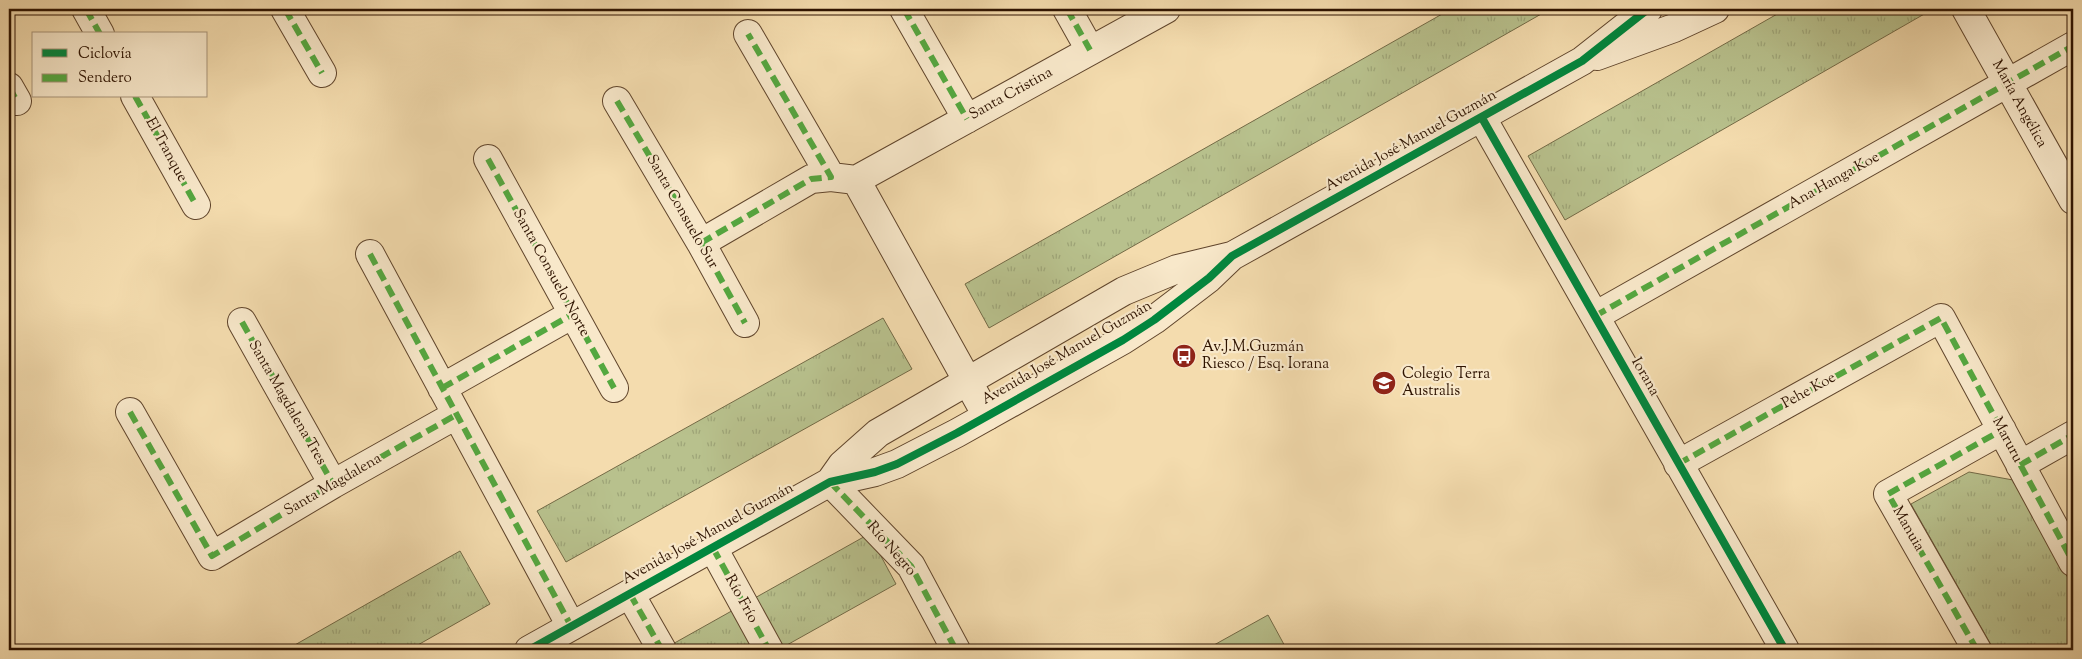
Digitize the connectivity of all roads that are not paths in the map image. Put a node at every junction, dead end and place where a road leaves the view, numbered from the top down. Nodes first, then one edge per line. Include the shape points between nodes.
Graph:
1 (86, 9) edge
2 (284, 9) edge
3 (904, 9) edge
4 (1067, 9) edge
5 (1166, 9) edge
6 (1648, 9) edge
7 (1715, 9) edge
8 (1966, 9) edge
9 (99, 32) edge
10 (748, 34) dead end
11 (2073, 46) edge
12 (1090, 50) junction
13 (1582, 62) junction
14 (322, 73) dead end
15 (2008, 84) junction
16 (136, 98) edge
17 (617, 101) dead end
18 (1482, 118) junction
19 (967, 119) junction
20 (488, 158) dead end
21 (844, 179) junction
22 (2073, 200) edge
23 (196, 205) dead end
24 (701, 243) junction
25 (370, 254) dead end
26 (1232, 256) junction
27 (573, 314) junction
28 (1595, 316) junction
29 (1941, 318) joint
30 (242, 322) dead end
31 (745, 323) dead end
32 (967, 381) junction
33 (442, 388) junction
34 (614, 388) dead end
35 (130, 412) dead end
36 (456, 415) junction
37 (987, 416) junction
38 (2002, 430) junction
39 (2073, 435) edge
40 (1678, 464) junction
41 (2020, 464) junction
42 (830, 482) junction
43 (333, 484) junction
44 (713, 548) junction
45 (2073, 562) edge
46 (630, 594) junction
47 (572, 626) junction
48 (529, 650) edge
49 (662, 650) edge
50 (769, 650) edge
51 (956, 650) edge
52 (1785, 650) edge
53 (1977, 650) edge

1 - 9 street
2 - 14 street
3 - 19 street
4 - 12 street
5 - 12 street, Santa Cristina
6 - 13 street, Avenida José Manuel Guzmán
7 - 13 street, Avenida José Manuel Guzmán
8 - 15 street, María Angélica
10 - 21 street
11 - 15 street, Ana Hanga Koe
12 - 19 street, Santa Cristina
13 - 18 street, Avenida José Manuel Guzmán
15 - 22 street, María Angélica
15 - 28 street, Ana Hanga Koe
16 - 23 street, El Tranque
17 - 24 street, Santa Consuelo Sur
18 - 26 street, Avenida José Manuel Guzmán
18 - 28 street, Iorana
19 - 21 street, Santa Cristina
20 - 27 street, Santa Consuelo Norte
21 - 24 street, Santa Cristina via 811,180
21 - 32 street
24 - 31 street, Santa Consuelo Sur
25 - 33 street
26 - 32 street, Avenida José Manuel Guzmán via 1196,264 1124,291
26 - 37 street, Avenida José Manuel Guzmán via 1190,293 1146,325
27 - 33 street
27 - 34 street, Santa Consuelo Norte
28 - 40 street, Iorana
29 - 38 street, Maruru
29 - 40 street, Pehe Koe
30 - 43 street, Santa Magdalena Tres
32 - 37 street
32 - 42 street, Avenida José Manuel Guzmán via 878,433 842,465
33 - 36 street
35 - 43 street, Santa Magdalena via 212,556
36 - 43 street, Santa Magdalena
36 - 47 street
37 - 42 street, Avenida José Manuel Guzmán via 898,464
38 - 41 street, Maruru
38 - 53 street, Manuia via 1888,494
39 - 41 street
40 - 52 street, Iorana
41 - 45 street, Maruru
42 - 44 street, Avenida José Manuel Guzmán
42 - 51 street, Río Negro via 911,566
44 - 46 street, Avenida José Manuel Guzmán
44 - 50 street, Río Frío
46 - 47 street, Avenida José Manuel Guzmán
46 - 49 street
47 - 48 street, Avenida José Manuel Guzmán

